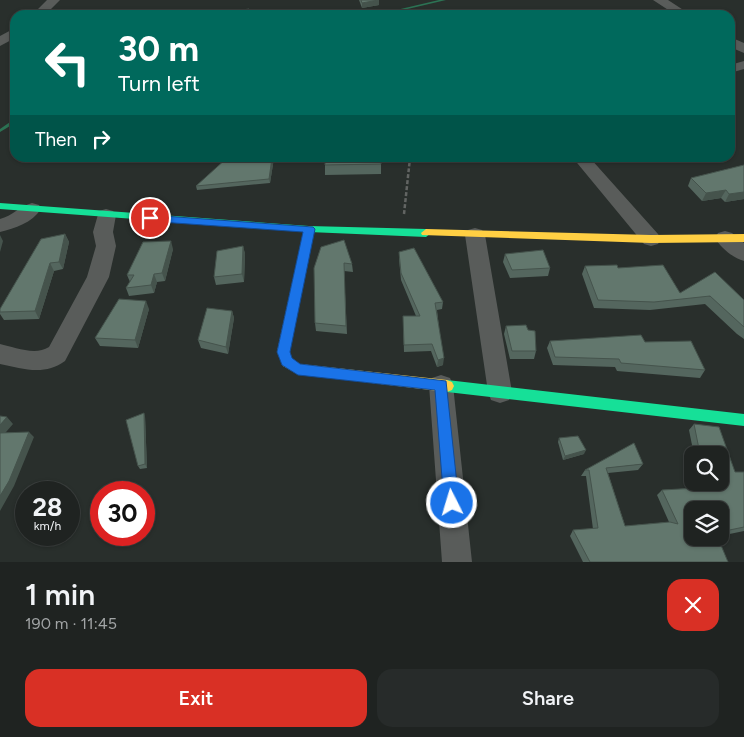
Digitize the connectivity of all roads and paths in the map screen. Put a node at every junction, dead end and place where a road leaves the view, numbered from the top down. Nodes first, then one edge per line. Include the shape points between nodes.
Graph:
1 (54, 0) edge
2 (659, 0) edge
3 (43, 10) edge
4 (676, 10) edge
5 (410, 162) edge
6 (584, 162) edge
7 (0, 206) edge
8 (32, 209) junction
9 (106, 215) junction
10 (0, 226) edge
11 (309, 229) junction
12 (402, 233) junction
13 (475, 235) junction
14 (735, 238) edge
15 (651, 239) junction
16 (744, 254) edge
17 (0, 354) edge
18 (441, 385) junction
19 (500, 392) junction
20 (744, 420) edge
21 (457, 562) edge

1 - 3 street
2 - 4 street
5 - 12 path
6 - 15 street
7 - 8 street
8 - 9 street
8 - 10 street via 14,222
9 - 11 street
9 - 17 street via 102,232 106,246 98,277 57,354 40,362
11 - 12 street
11 - 18 street via 283,352 287,362 298,369
12 - 13 street
13 - 15 street
13 - 19 street
14 - 15 street
14 - 16 street
18 - 19 street
18 - 21 street
19 - 20 street

